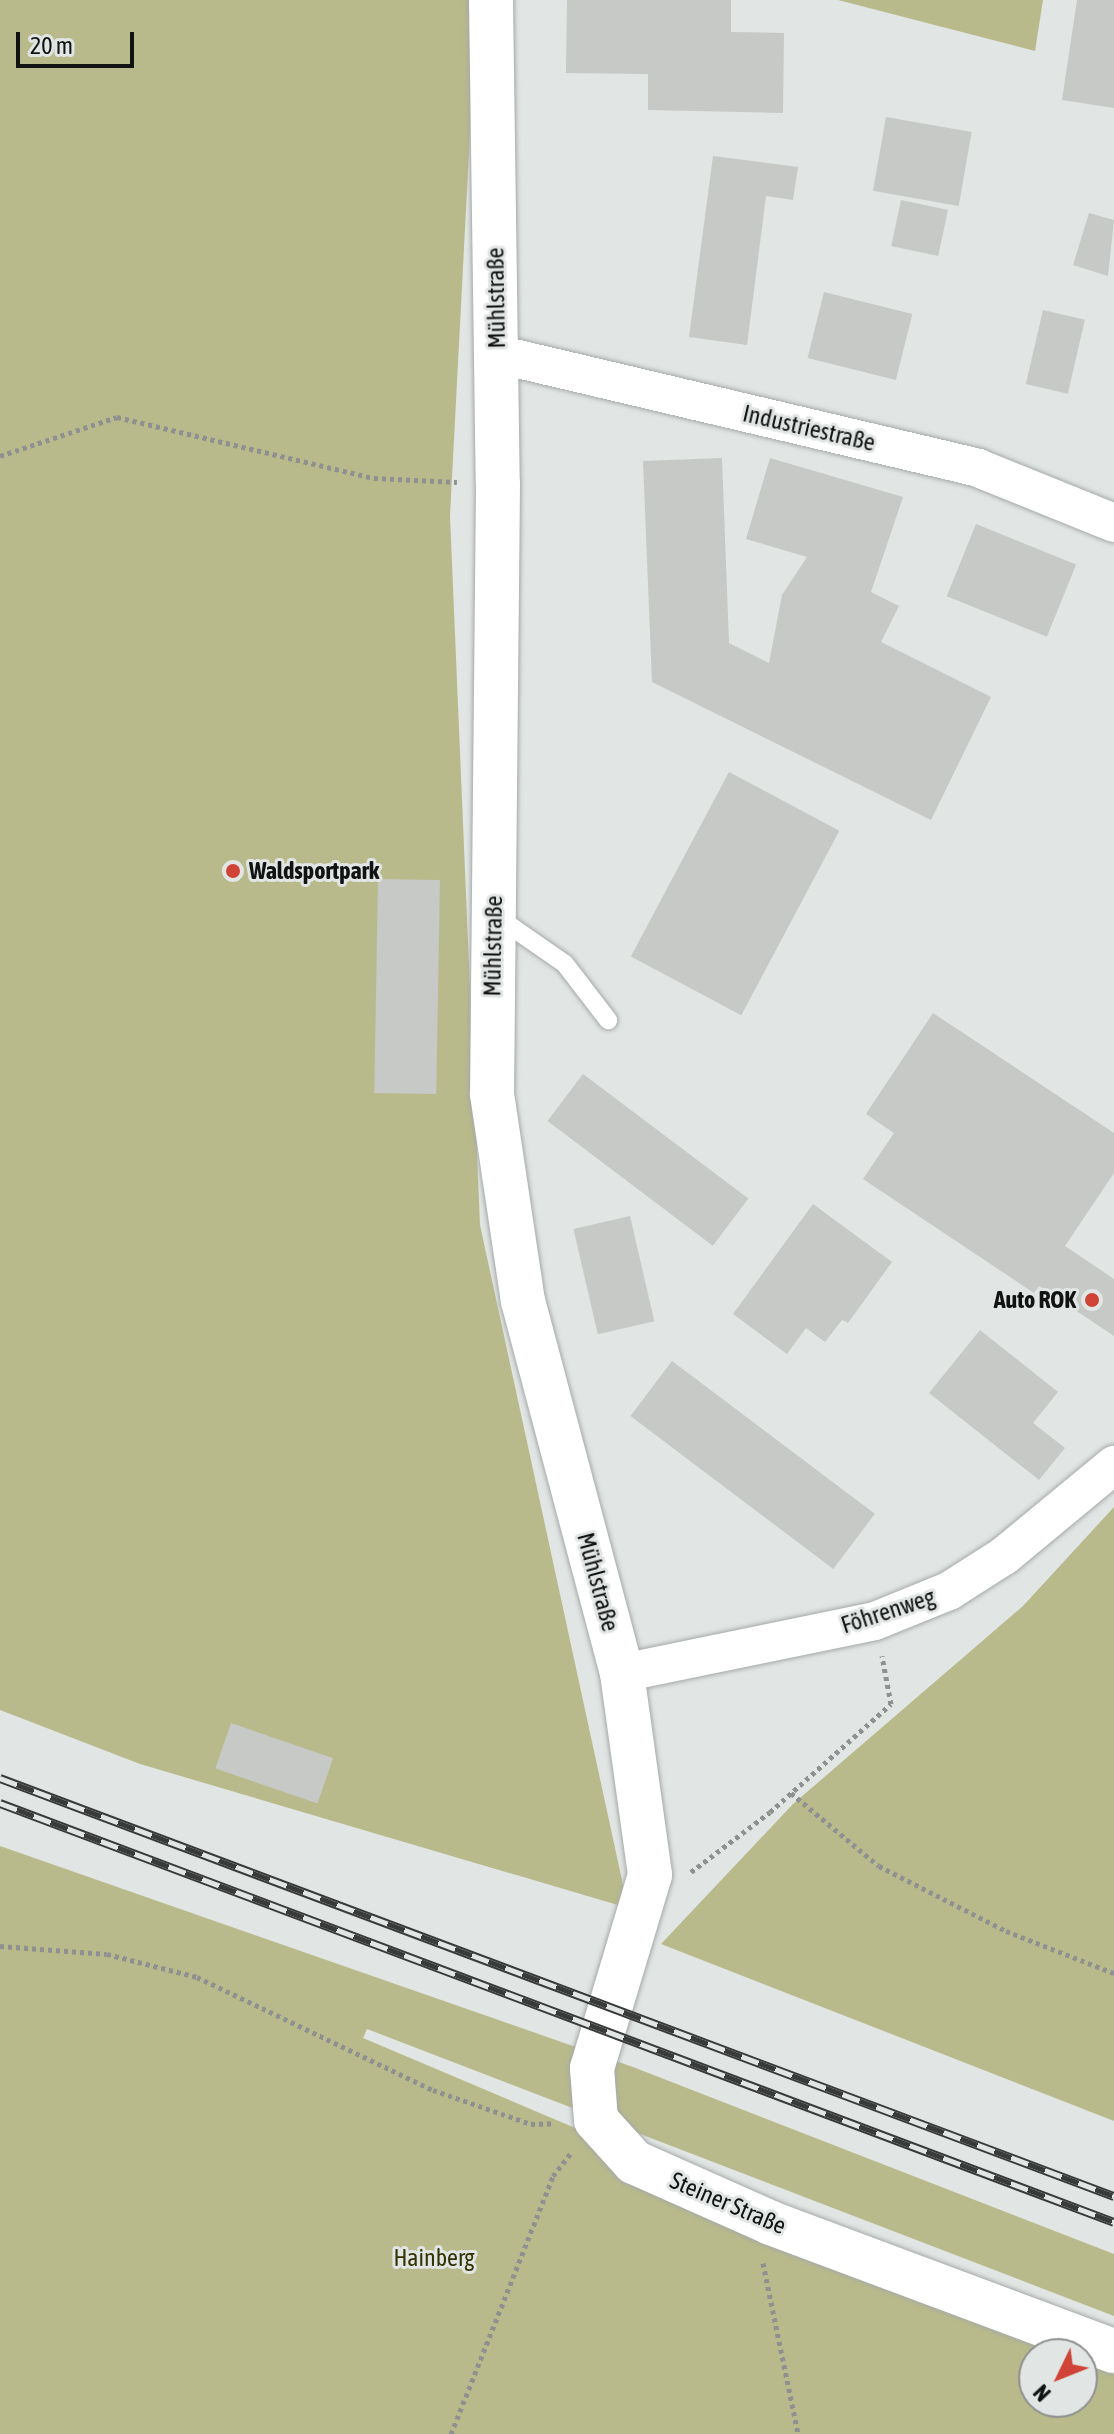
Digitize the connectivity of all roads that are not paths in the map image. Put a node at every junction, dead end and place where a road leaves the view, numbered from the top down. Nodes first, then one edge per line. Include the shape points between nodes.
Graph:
1 (491, 0) edge
2 (497, 354) junction
3 (1114, 523) edge
4 (493, 914) junction
5 (608, 1020) dead end
6 (1114, 1465) edge
7 (622, 1673) junction
8 (596, 2120) joint
9 (1114, 2351) edge

1 - 2 street, Mühlstraße
2 - 3 street, Industriestraße via 978,468
2 - 4 street, Mühlstraße
4 - 5 lane via 565,964
4 - 7 street, Mühlstraße via 492,1094 523,1301
6 - 7 street, Föhrenweg via 1004,1556 949,1591 875,1621
7 - 8 street, Mühlstraße via 650,1875 592,2068
8 - 9 street, Steiner Straße via 634,2162 771,2223

